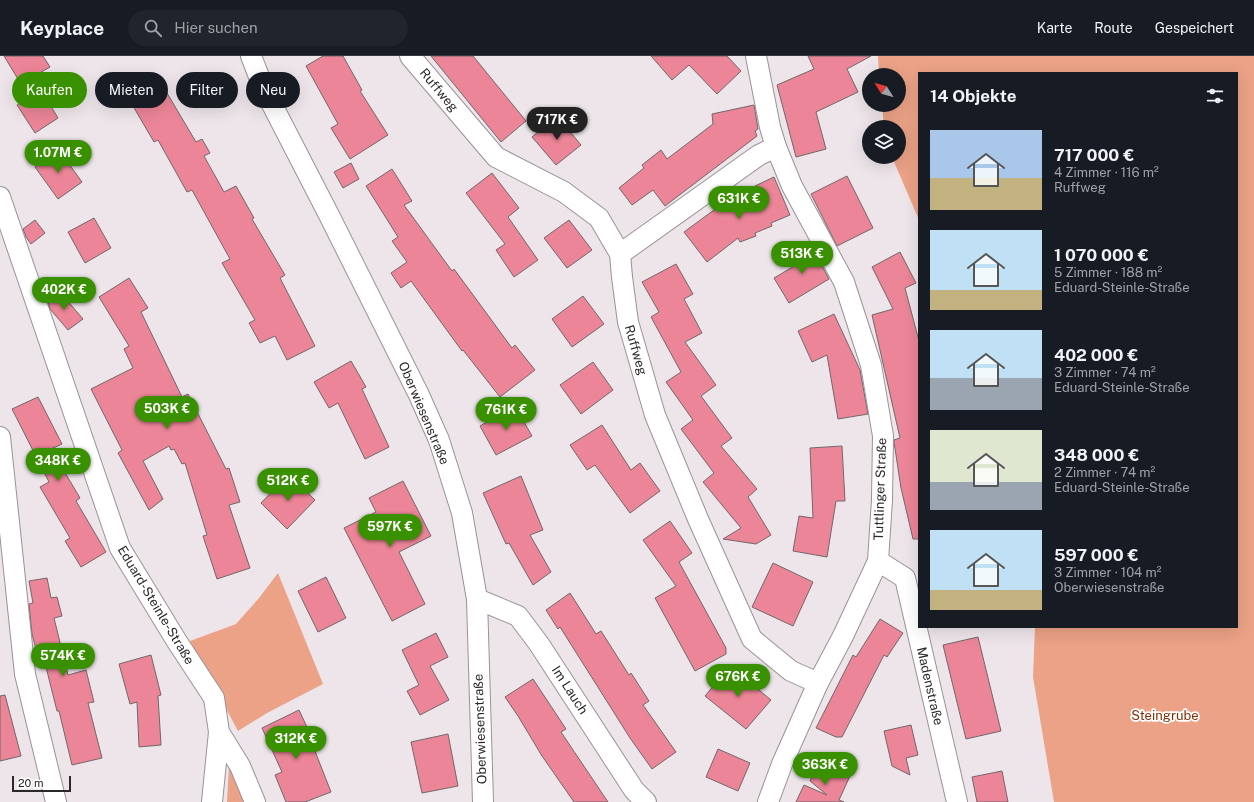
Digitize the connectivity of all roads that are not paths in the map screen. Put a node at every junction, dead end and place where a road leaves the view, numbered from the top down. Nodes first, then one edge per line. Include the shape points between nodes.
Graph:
1 (251, 56) edge
2 (410, 56) edge
3 (756, 56) edge
4 (776, 147) junction
5 (0, 197) edge
6 (620, 254) junction
7 (0, 437) edge
8 (878, 561) junction
9 (477, 599) junction
10 (818, 683) junction
11 (219, 732) junction
12 (56, 802) edge
13 (212, 802) edge
14 (255, 802) edge
15 (483, 802) edge
16 (646, 802) edge
17 (768, 802) edge
18 (956, 802) edge

1 - 9 street, Oberwiesenstraße via 263,88 419,395 439,440 462,513
2 - 6 street, Ruffweg via 496,157 564,192 599,218
3 - 4 street, Tuttlinger Straße
4 - 6 street via 759,155
4 - 8 street, Tuttlinger Straße via 792,186 844,282 871,365 883,436
5 - 11 street, Eduard-Steinle-Straße via 120,548 214,698
6 - 10 street, Ruffweg via 628,322 655,415 698,520 752,639 791,671
7 - 12 street via 25,674
8 - 10 street, Tuttlinger Straße
8 - 18 street, Madenstraße via 905,578
9 - 15 street, Oberwiesenstraße
9 - 16 street, Im Lauch via 518,616 540,644 634,790
10 - 17 street, Tuttlinger Straße
11 - 13 street
11 - 14 street, Eduard-Steinle-Straße via 240,766

